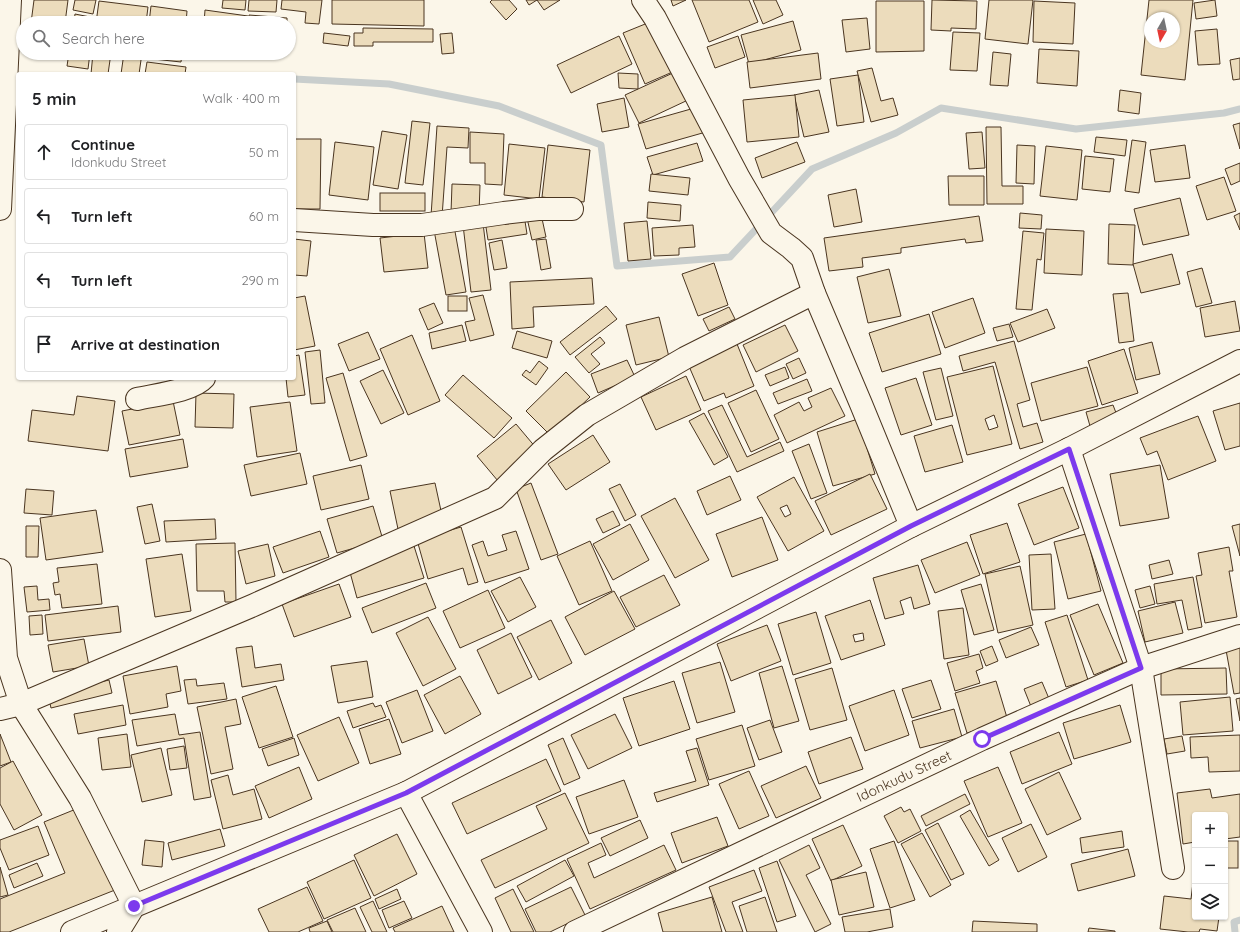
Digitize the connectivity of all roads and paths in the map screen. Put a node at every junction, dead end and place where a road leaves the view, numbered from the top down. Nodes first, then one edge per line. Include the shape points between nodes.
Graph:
1 (10, 0) edge
2 (643, 0) edge
3 (10, 168) edge
4 (0, 209) edge
5 (572, 209) dead end
6 (296, 220) edge
7 (814, 293) junction
8 (1240, 361) edge
9 (201, 380) edge
10 (137, 399) dead end
11 (1069, 449) junction
12 (911, 526) junction
13 (0, 570) edge
14 (1240, 636) edge
15 (1141, 668) junction
16 (10, 707) edge
17 (406, 793) junction
18 (1173, 868) dead end
19 (134, 906) junction
20 (72, 932) edge
21 (118, 932) edge
22 (481, 932) edge
23 (575, 932) edge

1 - 3 street
2 - 7 street via 770,233 802,258
3 - 4 street
5 - 6 street via 504,213 422,225
7 - 12 street
7 - 16 street via 684,358 587,415 543,450 495,498 254,605
8 - 11 street
9 - 10 street via 187,388
11 - 12 street
11 - 15 street
12 - 17 street
13 - 16 street
14 - 15 street, Idonkudu Street
15 - 18 street
15 - 23 street, Idonkudu Street via 982,739
16 - 19 street via 80,798
17 - 19 street
17 - 22 street
19 - 20 street
19 - 21 street

